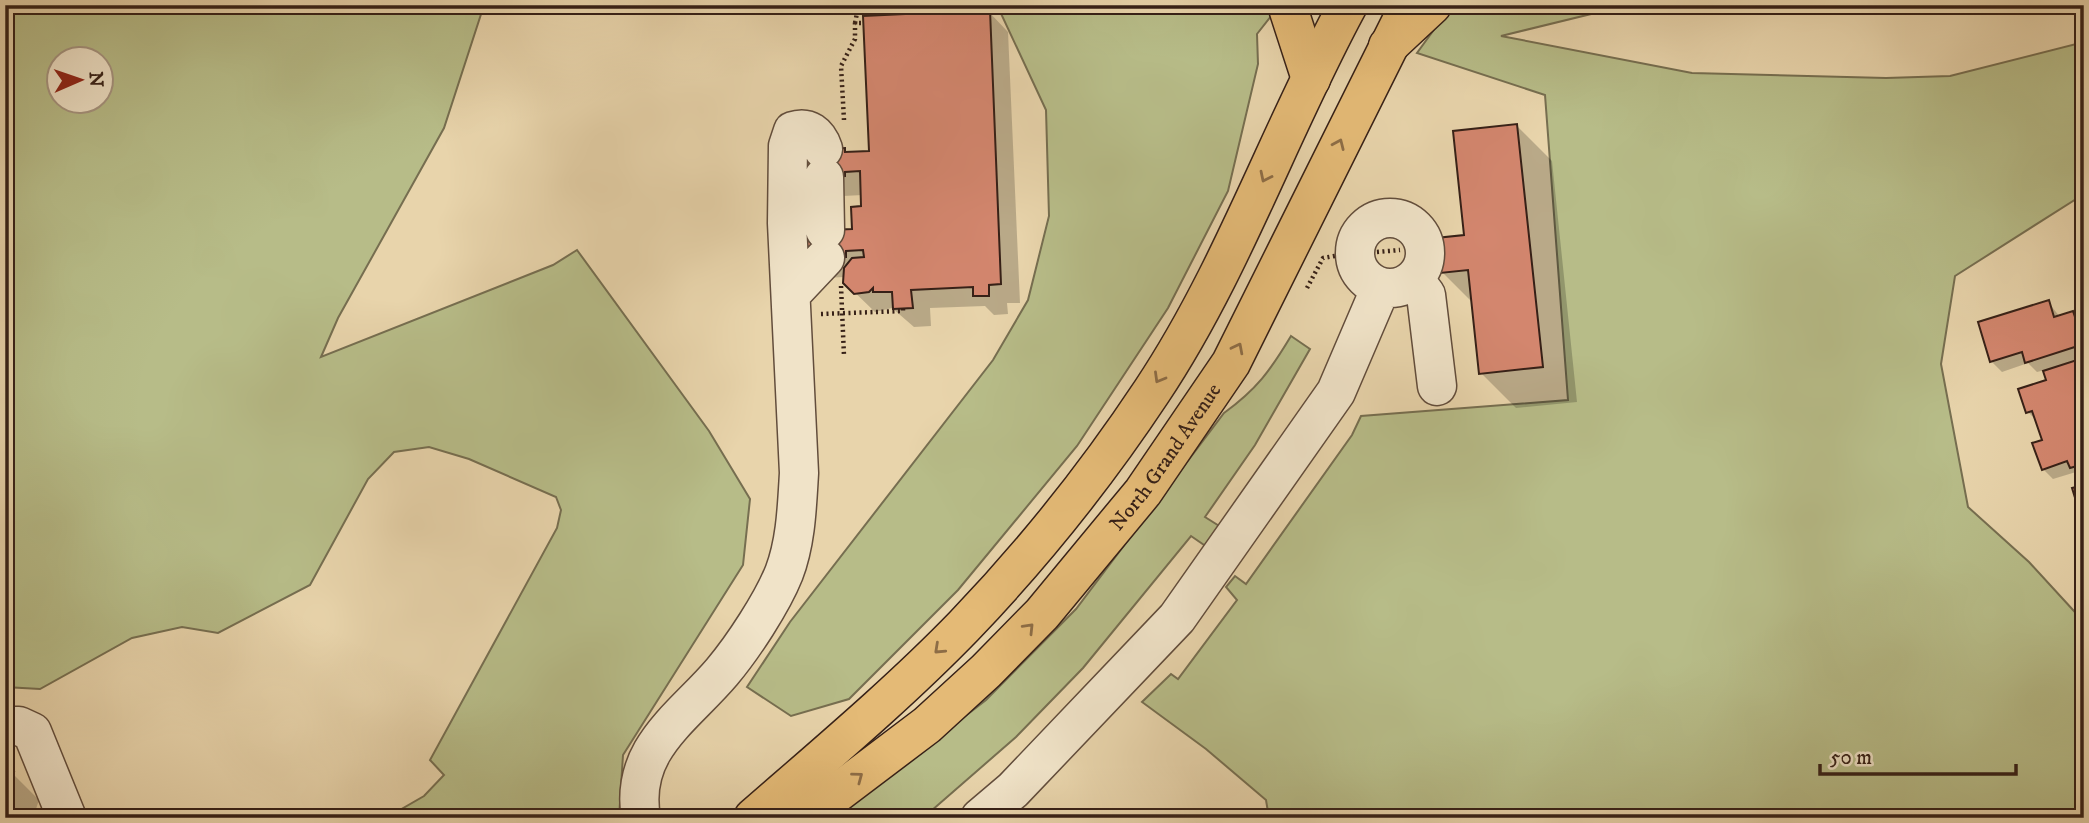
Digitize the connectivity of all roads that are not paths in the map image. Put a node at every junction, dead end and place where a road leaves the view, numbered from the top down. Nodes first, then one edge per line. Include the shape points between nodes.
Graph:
1 (1287, 5) edge
2 (1348, 5) edge
3 (1410, 5) edge
4 (1432, 5) edge
5 (1388, 46) junction
6 (1311, 79) junction
7 (791, 305) junction
8 (1437, 386) dead end
9 (5, 726) edge
10 (67, 818) edge
11 (641, 818) edge
12 (753, 818) edge
13 (804, 818) edge
14 (980, 818) edge

1 - 6 main road
2 - 6 main road
3 - 5 main road, North Grand Avenue
4 - 5 main road
13 -> 5 main road, North Grand Avenue via 927,724 986,671 1087,563 1143,492 1231,363
6 -> 12 main road via 1207,297 1153,390 1069,504 962,627
7 - 7 lane via 824,204
7 - 11 lane via 799,473 797,514 784,572 723,670 657,740 642,769
8 - 14 lane via 1426,295 1394,267 1336,392 1177,618 1013,790
9 - 10 lane via 32,732

